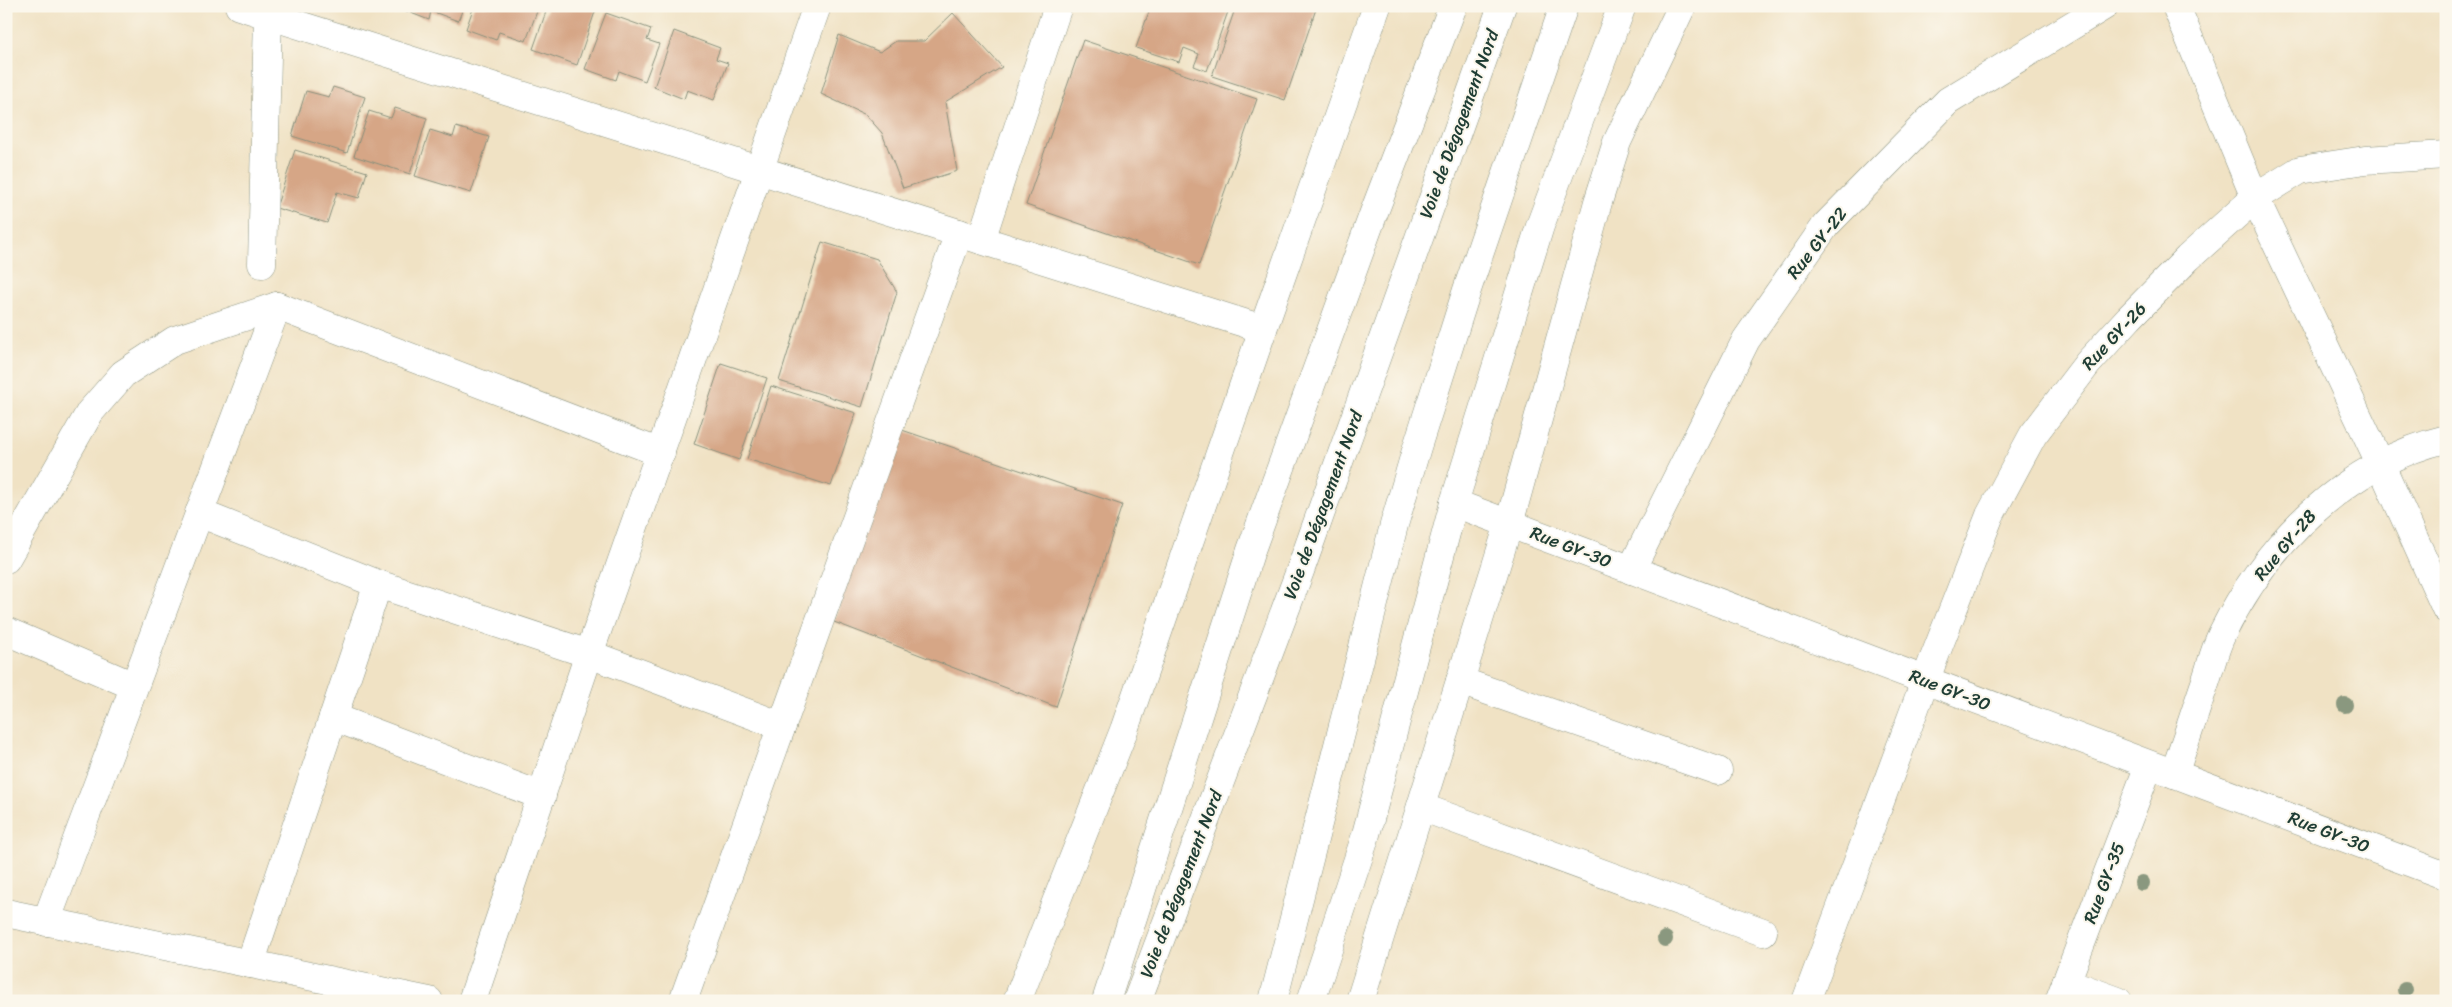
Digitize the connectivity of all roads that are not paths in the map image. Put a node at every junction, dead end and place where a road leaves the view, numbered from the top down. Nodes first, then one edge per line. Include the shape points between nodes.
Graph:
1 (239, 6) edge
2 (817, 6) edge
3 (1058, 6) edge
4 (1377, 6) edge
5 (1453, 6) edge
6 (1502, 6) edge
7 (1564, 6) edge
8 (1622, 6) edge
9 (1682, 6) edge
10 (2104, 6) edge
11 (2176, 6) edge
12 (268, 15) junction
13 (2446, 155) edge
14 (760, 170) junction
15 (2255, 198) junction
16 (970, 237) junction
17 (262, 264) dead end
18 (277, 306) junction
19 (1262, 329) junction
20 (2446, 439) edge
21 (661, 454) junction
22 (2380, 463) junction
23 (1454, 503) junction
24 (199, 513) junction
25 (1509, 524) junction
26 (6, 559) edge
27 (1631, 570) junction
28 (378, 584) junction
29 (2446, 609) edge
30 (6, 631) edge
31 (589, 654) junction
32 (1460, 680) junction
33 (1925, 680) junction
34 (134, 686) junction
35 (333, 717) junction
36 (782, 726) junction
37 (2149, 764) junction
38 (1718, 771) dead end
39 (2174, 774) junction
40 (542, 796) junction
41 (1421, 806) junction
42 (2446, 876) edge
43 (6, 913) edge
44 (46, 922) junction
45 (1763, 932) dead end
46 (250, 964) junction
47 (2063, 991) edge
48 (340, 992) edge
49 (429, 1001) edge
50 (472, 1001) edge
51 (683, 1001) edge
52 (1017, 1001) edge
53 (1106, 1001) edge
54 (1137, 1001) edge
55 (1273, 1001) edge
56 (1311, 1001) edge
57 (1360, 1001) edge
58 (1806, 1001) edge
59 (2118, 1001) edge

1 - 12 main road
2 - 14 main road
3 - 16 main road
4 - 19 main road
5 - 53 main road via 1251,550
6 - 54 main road, Voie de Dégagement Nord via 1300,571
7 - 55 main road via 1416,447
8 - 23 main road via 1540,226
9 - 25 main road via 1617,142
10 - 27 main road, Rue GY-22 via 1948,101 1826,225 1746,340
11 - 15 main road
12 - 14 main road
12 - 17 main road
13 - 15 main road, Rue GY-26 via 2365,160 2300,170
14 - 16 main road
14 - 21 main road
15 - 22 main road
15 - 33 main road, Rue GY-26 via 2188,258 2129,318 2088,363 2033,435 1990,515
16 - 19 main road
16 - 36 main road
18 - 21 main road
18 - 24 main road
18 - 26 main road via 175,340 123,374 90,412
19 - 52 main road via 1124,730
20 - 22 main road, Rue GY-28
21 - 31 main road
22 - 29 main road
22 - 39 main road, Rue GY-28 via 2320,503 2261,568 2222,635
23 - 25 main road, Rue GY-30
23 - 56 main road via 1365,838
24 - 28 main road
24 - 34 main road
25 - 27 main road, Rue GY-30
25 - 32 main road
27 - 33 main road, Rue GY-30
28 - 31 main road
28 - 35 main road
30 - 34 main road
31 - 36 main road
31 - 40 main road
32 - 38 main road
32 - 41 main road
33 - 37 main road, Rue GY-30
33 - 58 main road, Rue GY-26
34 - 44 main road
35 - 40 main road
35 - 46 main road
36 - 51 main road
37 - 39 main road, Rue GY-30
37 - 47 main road, Rue GY-35
39 - 42 main road, Rue GY-30
40 - 50 main road
41 - 45 main road
41 - 57 main road
43 - 44 main road
44 - 46 main road
46 - 48 main road
47 - 59 main road
48 - 49 main road

